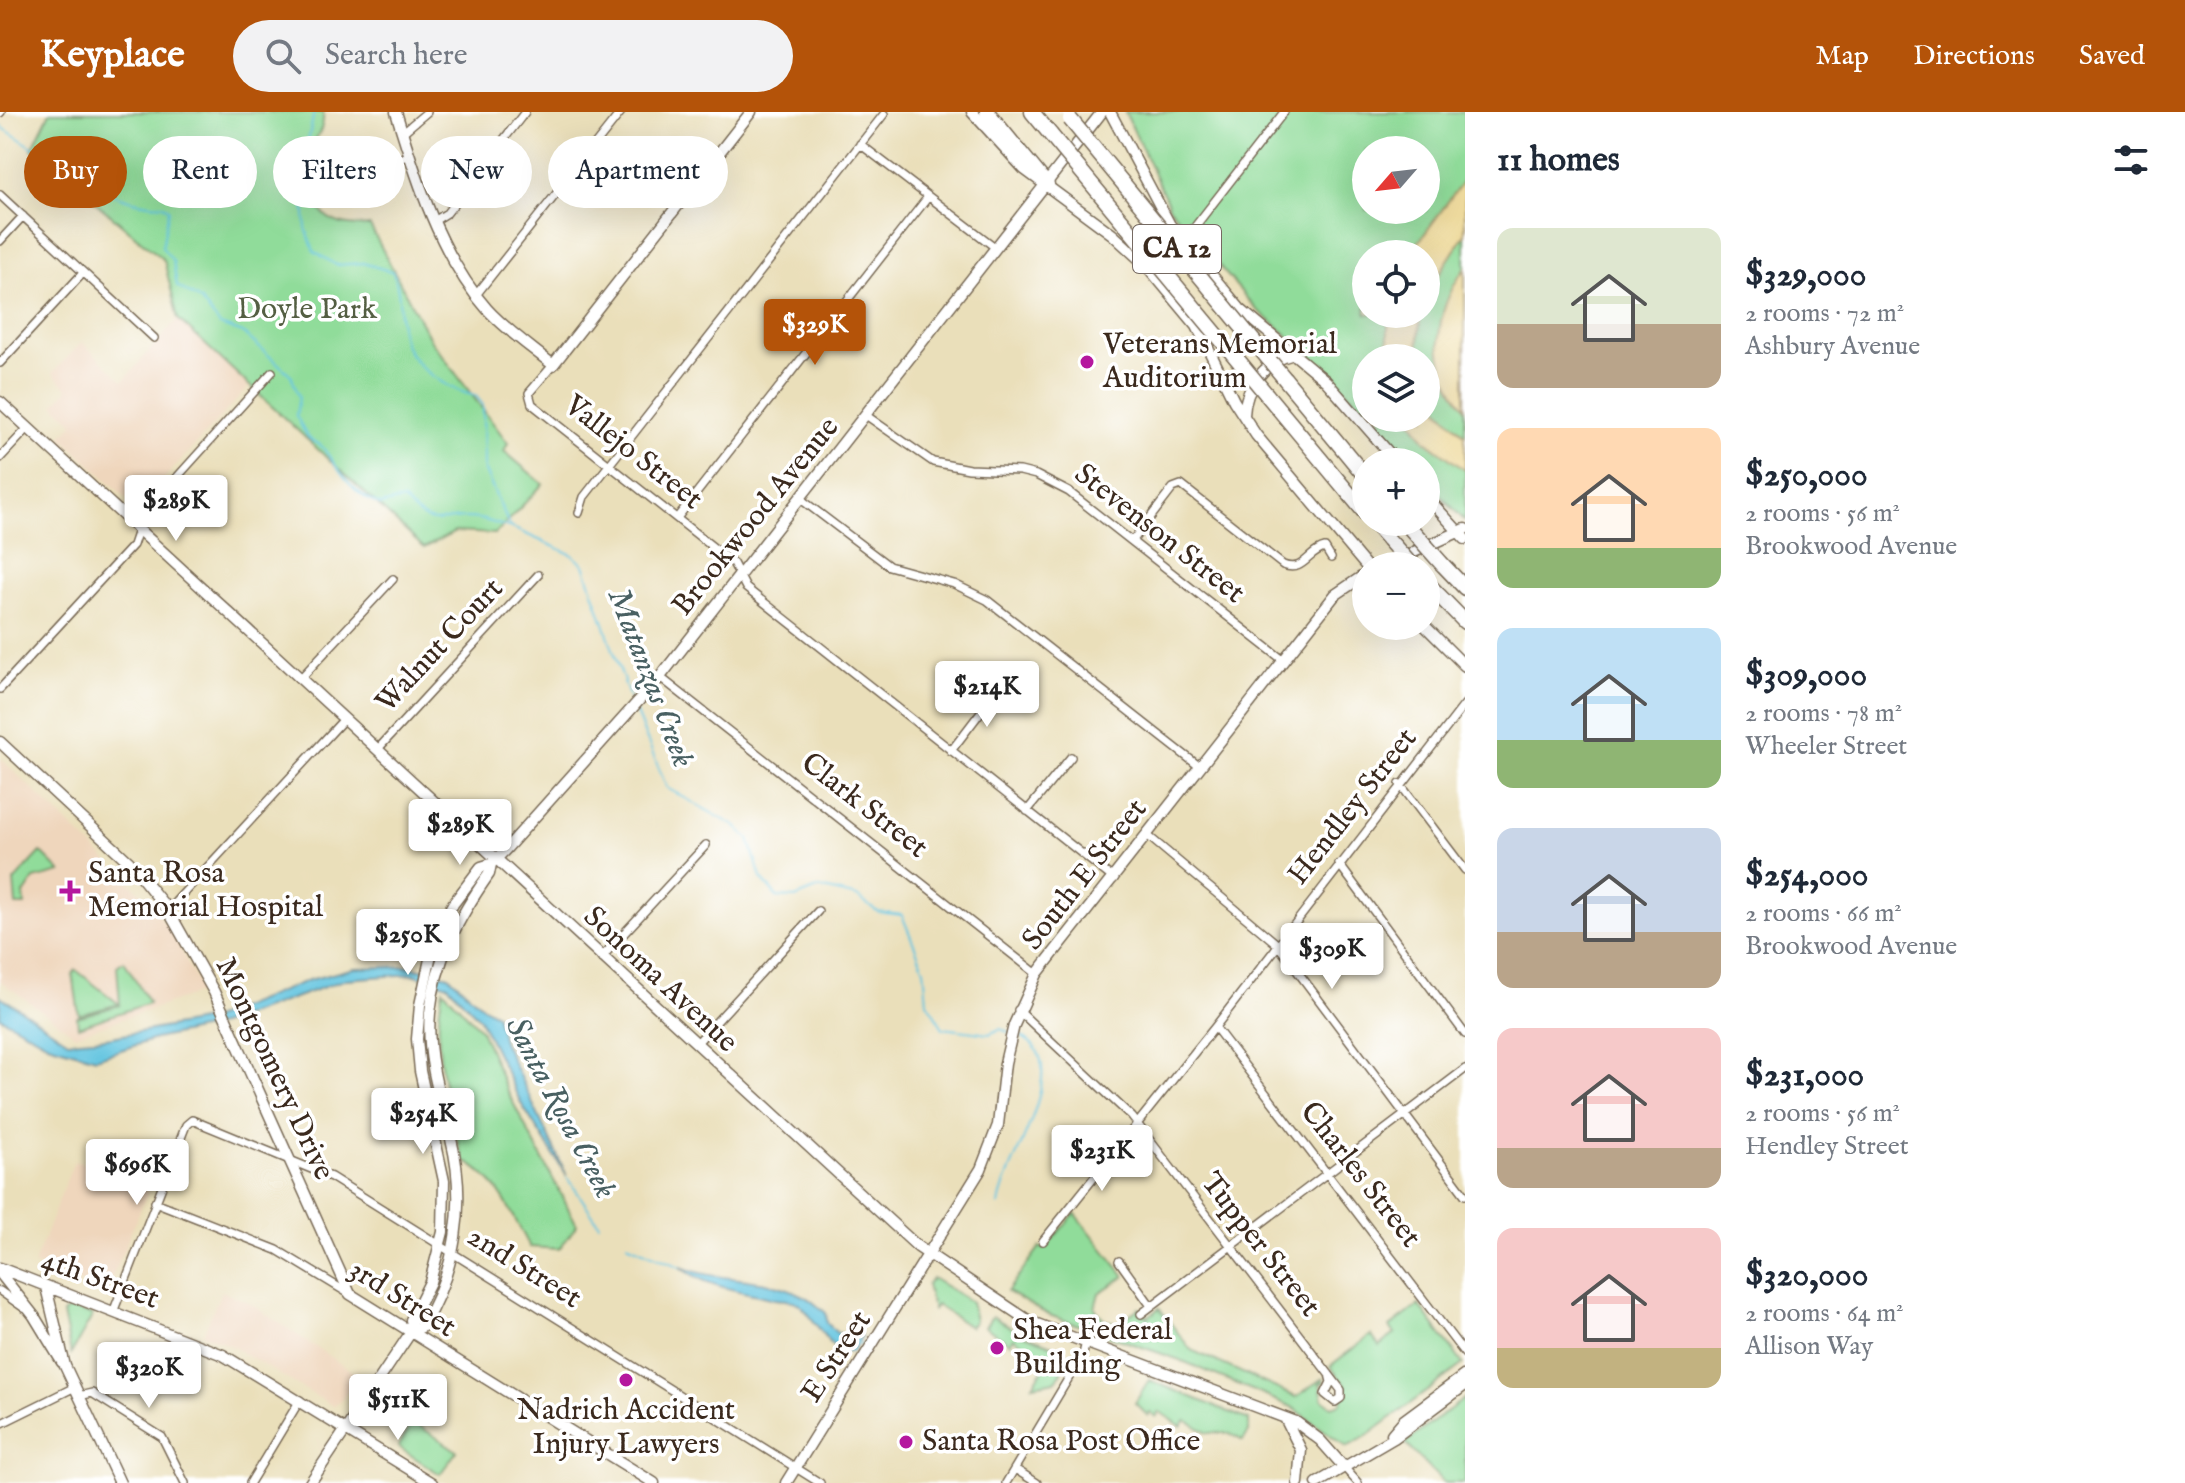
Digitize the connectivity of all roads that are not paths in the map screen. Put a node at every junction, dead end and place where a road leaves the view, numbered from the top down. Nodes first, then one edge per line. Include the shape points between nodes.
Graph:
1 (396, 112) edge
2 (427, 112) edge
3 (525, 112) edge
4 (621, 112) edge
5 (751, 112) edge
6 (972, 112) edge
7 (987, 112) edge
8 (1032, 112) edge
9 (1102, 112) edge
10 (1110, 112) edge
11 (1284, 112) edge
12 (884, 114) edge
13 (1067, 116) edge
14 (402, 133) junction
15 (860, 144) junction
16 (409, 156) junction
17 (405, 157) edge
18 (1047, 185) junction
19 (0, 195) edge
20 (928, 197) junction
21 (23, 216) junction
22 (434, 221) junction
23 (0, 241) edge
24 (1183, 242) junction
25 (996, 248) junction
26 (83, 273) junction
27 (476, 295) junction
28 (154, 338) dead end
29 (1294, 354) junction
30 (0, 363) edge
31 (553, 365) junction
32 (272, 372) dead end
33 (0, 402) edge
34 (867, 416) junction
35 (1244, 417) junction
36 (28, 428) junction
37 (1385, 448) edge
38 (0, 458) edge
39 (1352, 460) edge
40 (609, 466) junction
41 (1352, 497) edge
42 (802, 500) junction
43 (1440, 510) edge
44 (579, 513) dead end
45 (677, 518) junction
46 (138, 531) junction
47 (1462, 533) edge
48 (1385, 536) edge
49 (1418, 536) edge
50 (1133, 540) junction
51 (1355, 552) edge
52 (1400, 552) edge
53 (1417, 552) edge
54 (1331, 558) dead end
55 (538, 575) dead end
56 (739, 575) junction
57 (393, 579) dead end
58 (1352, 583) edge
59 (1465, 588) edge
60 (1440, 596) edge
61 (1465, 622) edge
62 (1439, 640) edge
63 (1283, 660) junction
64 (1465, 666) edge
65 (660, 677) junction
66 (300, 679) junction
67 (999, 688) dead end
68 (0, 689) edge
69 (1465, 704) edge
70 (344, 719) junction
71 (0, 742) edge
72 (377, 750) junction
73 (951, 751) junction
74 (1071, 757) dead end
75 (1200, 767) junction
76 (1400, 784) junction
77 (1027, 811) junction
78 (1147, 835) junction
79 (706, 845) dead end
80 (493, 862) junction
81 (1339, 864) junction
82 (1465, 870) edge
83 (1114, 879) junction
84 (168, 910) junction
85 (818, 911) dead end
86 (1277, 944) junction
87 (601, 958) junction
88 (1037, 974) junction
89 (425, 1008) junction
90 (1018, 1010) junction
91 (1215, 1027) junction
92 (1465, 1034) edge
93 (696, 1044) junction
94 (1465, 1069) edge
95 (1405, 1116) junction
96 (1137, 1123) junction
97 (291, 1159) junction
98 (1328, 1173) junction
99 (1465, 1195) edge
100 (155, 1202) junction
101 (1043, 1241) dead end
102 (440, 1243) junction
103 (1231, 1247) junction
104 (454, 1252) junction
105 (930, 1256) junction
106 (1119, 1261) dead end
107 (0, 1270) edge
108 (46, 1287) junction
109 (0, 1291) edge
110 (350, 1294) junction
111 (1151, 1306) junction
112 (114, 1310) junction
113 (1141, 1314) dead end
114 (34, 1316) junction
115 (411, 1331) junction
116 (1086, 1342) junction
117 (1465, 1354) edge
118 (65, 1366) junction
119 (1329, 1374) dead end
120 (1465, 1375) edge
121 (1465, 1385) edge
122 (77, 1392) junction
123 (300, 1400) junction
124 (1285, 1418) junction
125 (0, 1424) edge
126 (345, 1429) junction
127 (1387, 1439) junction
128 (1343, 1466) junction
129 (795, 1467) junction
130 (1015, 1469) junction
131 (120, 1483) edge
132 (185, 1483) edge
133 (250, 1483) edge
134 (310, 1483) edge
135 (432, 1483) edge
136 (654, 1483) edge
137 (786, 1483) edge
138 (820, 1483) edge
139 (1006, 1483) edge
140 (1037, 1483) edge
141 (1298, 1483) edge
142 (1317, 1483) edge
143 (1358, 1483) edge

1 - 14 street, Vallejo Street
2 - 14 street
3 - 22 street via 447,213
4 - 27 street
5 - 31 street
6 - 18 street via 1015,161
7 - 18 highway
8 - 41 highway, CA 12, bridge
9 - 18 street, Brookwood Avenue
10 - 24 street via 1158,208
11 - 24 street
12 - 15 street
13 - 39 highway, CA 12, bridge
14 - 16 street, Vallejo Street
15 - 20 street
15 - 40 street
16 - 17 street
16 - 22 street, Vallejo Street
18 - 25 street, Brookwood Avenue
18 - 35 street via 1147,266 1201,332
19 - 21 street
20 - 25 street
20 - 45 street
21 - 23 street
21 - 26 street
22 - 27 street, Vallejo Street
24 - 29 street via 1240,309
25 - 34 street, Brookwood Avenue
26 - 28 street
26 - 30 street
27 - 31 street, Vallejo Street
29 - 35 street via 1280,358 1251,385
29 - 37 street via 1346,401
31 - 40 street, Vallejo Street via 528,399
32 - 46 street via 143,515
33 - 36 street, Sonoma Avenue
34 - 42 street, Brookwood Avenue
34 - 50 street, Stevenson Street via 933,462 1020,471 1052,482
35 - 51 street
36 - 38 street
36 - 46 street, Sonoma Avenue
40 - 44 street via 584,497
40 - 45 street, Vallejo Street
42 - 56 street, Brookwood Avenue
42 - 75 street via 889,566 954,584 987,600
43 - 47 street
45 - 56 street, Vallejo Street via 733,563
46 - 66 street, Sonoma Avenue
46 - 68 street via 133,545
47 - 53 street
48 - 52 highway, bridge
49 - 59 highway, bridge
50 - 54 street via 1173,488 1181,485 1283,565 1301,566 1325,548
50 - 63 street, Stevenson Street
55 - 72 street, Walnut Court
56 - 65 street, Brookwood Avenue
56 - 73 street, Vallejo Street via 746,588
57 - 66 street
58 - 63 street, South E Street via 1335,595
60 - 61 highway
62 - 64 street
63 - 75 street, South E Street
65 - 80 street, Brookwood Avenue
65 - 88 street, Clark Street
66 - 70 street, Sonoma Avenue
67 - 73 street
69 - 76 street, Hendley Street
70 - 72 street, Sonoma Avenue
70 - 84 street
71 - 84 street, Montgomery Drive via 129,862
72 - 80 street, Sonoma Avenue
73 - 77 street, Vallejo Street
74 - 77 street
75 - 78 street, South E Street
76 - 81 street, Hendley Street
76 - 82 street
77 - 83 street, Vallejo Street
78 - 83 street, South E Street
78 - 86 street
79 - 87 street
80 - 87 street, Sonoma Avenue
80 - 89 street, Brookwood Avenue via 450,934
80 - 89 street, Brookwood Avenue via 481,867 435,936
81 - 86 street, Hendley Street
81 - 92 street
83 - 88 street, South E Street
84 - 97 street, Montgomery Drive via 214,992
85 - 93 street
86 - 91 street, Hendley Street
86 - 95 street
87 - 93 street, Sonoma Avenue
88 - 90 street, South E Street
89 - 102 street, Brookwood Avenue via 417,1039 444,1181
89 - 104 street, Brookwood Avenue via 457,1179
90 - 96 street, Tupper Street
90 - 105 street, South E Street via 990,1146
91 - 96 street, Hendley Street
91 - 98 street, Charles Street
93 - 105 street, Sonoma Avenue
94 - 95 street
95 - 98 street
95 - 99 street
96 - 101 street, Hendley Street
96 - 103 street, Tupper Street
97 - 100 street, 2nd Street via 188,1122
97 - 102 street, 2nd Street
97 - 110 street, Montgomery Drive
98 - 103 street
98 - 117 street, Charles Street
100 - 110 street, 3rd Street via 277,1250
100 - 112 street
102 - 104 street, 2nd Street
102 - 115 street, Brookwood Avenue
103 - 111 street
103 - 119 street, Tupper Street
104 - 115 street, Brookwood Avenue via 434,1308 422,1327
104 - 129 street, 2nd Street
105 - 116 street, Sonoma Avenue via 1029,1321
105 - 129 street, E Street
106 - 111 street
107 - 108 street, 4th Street
107 - 114 street
108 - 112 street, 4th Street
108 - 118 street
109 - 114 street
110 - 115 street, 3rd Street
111 - 113 street
112 - 123 street, 4th Street via 223,1355
114 - 118 street
115 - 126 street, Brookwood Avenue
115 - 136 street, 3rd Street
116 - 124 street, Sonoma Avenue
116 - 130 street
118 - 122 street
120 - 127 street
121 - 127 street
122 - 125 street
122 - 131 street
122 - 132 street via 92,1393 162,1437
123 - 126 street, 4th Street
123 - 133 street
124 - 128 street, Sonoma Avenue via 1320,1440
124 - 141 street via 1301,1450
126 - 134 street, Brookwood Avenue
126 - 135 street, 4th Street
127 - 128 street
128 - 142 street
128 - 143 street, Sonoma Avenue
129 - 137 street, E Street
129 - 138 street, 2nd Street
130 - 139 street
130 - 140 street

